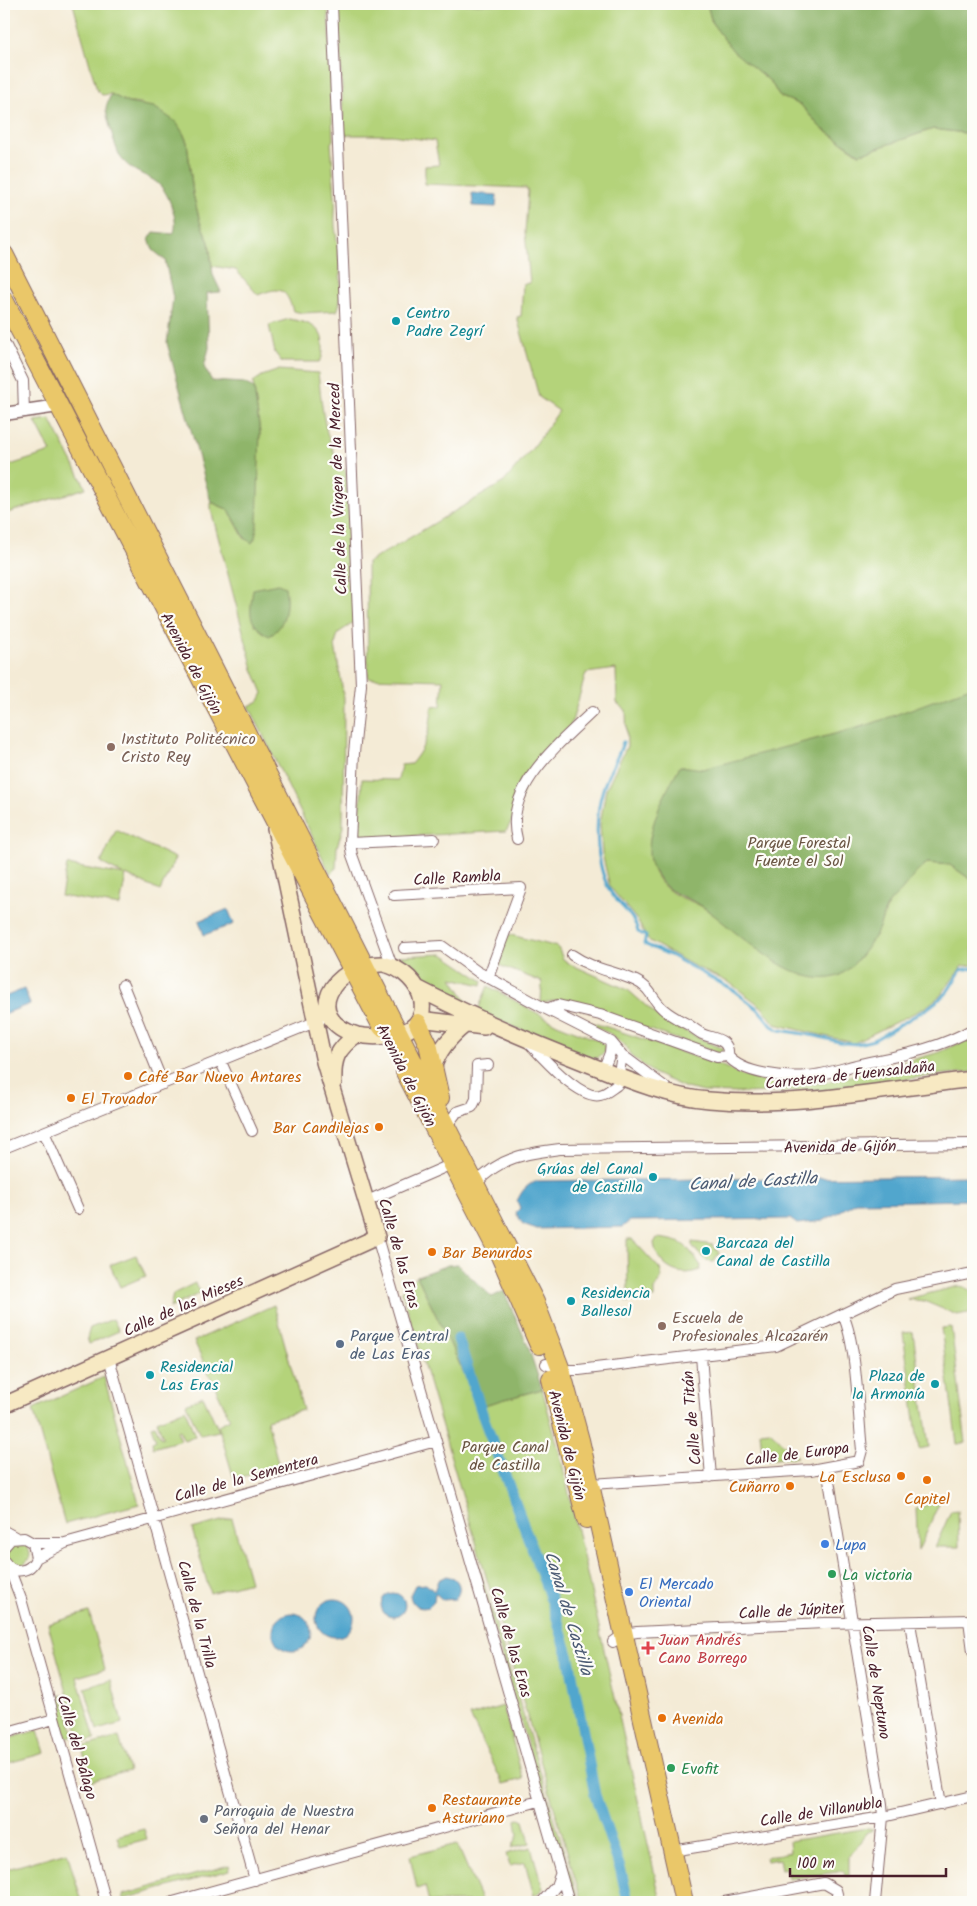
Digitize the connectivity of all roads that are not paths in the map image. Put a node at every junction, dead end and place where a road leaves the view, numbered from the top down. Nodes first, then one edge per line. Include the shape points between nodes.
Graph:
1 (332, 4) edge
2 (4, 254) edge
3 (18, 283) junction
4 (4, 300) edge
5 (4, 342) edge
6 (58, 406) junction
7 (24, 412) junction
8 (4, 414) edge
9 (132, 506) junction
10 (592, 712) dead end
11 (270, 811) junction
12 (434, 839) dead end
13 (517, 839) dead end
14 (350, 843) junction
15 (394, 896) dead end
16 (404, 948) dead end
17 (572, 955) dead end
18 (392, 966) junction
19 (359, 967) junction
20 (488, 978) junction
21 (123, 985) dead end
22 (417, 988) junction
23 (310, 998) junction
24 (546, 1009) junction
25 (329, 1012) junction
26 (419, 1021) junction
27 (316, 1022) junction
28 (465, 1025) junction
29 (973, 1029) edge
30 (503, 1030) junction
31 (356, 1035) junction
32 (393, 1035) junction
33 (526, 1040) junction
34 (611, 1042) junction
35 (622, 1055) junction
36 (728, 1056) junction
37 (221, 1062) junction
38 (488, 1065) dead end
39 (433, 1069) junction
40 (603, 1070) junction
41 (619, 1076) junction
42 (973, 1079) edge
43 (164, 1084) junction
44 (679, 1094) junction
45 (336, 1101) junction
46 (447, 1125) junction
47 (252, 1131) dead end
48 (44, 1132) junction
49 (973, 1144) edge
50 (4, 1148) edge
51 (452, 1164) junction
52 (476, 1184) junction
53 (367, 1201) junction
54 (78, 1209) dead end
55 (377, 1237) junction
56 (973, 1273) edge
57 (843, 1315) junction
58 (701, 1356) junction
59 (110, 1358) junction
60 (553, 1367) junction
61 (4, 1405) edge
62 (436, 1441) junction
63 (827, 1468) junction
64 (711, 1477) junction
65 (591, 1484) junction
66 (155, 1517) junction
67 (4, 1531) edge
68 (15, 1538) junction
69 (33, 1543) junction
70 (65, 1543) junction
71 (4, 1547) edge
72 (36, 1558) junction
73 (7, 1565) edge
74 (22, 1571) junction
75 (21, 1599) junction
76 (971, 1620) edge
77 (852, 1622) junction
78 (910, 1623) junction
79 (618, 1638) junction
80 (973, 1651) edge
81 (54, 1720) junction
82 (4, 1734) edge
83 (973, 1796) edge
84 (539, 1801) junction
85 (941, 1804) junction
86 (883, 1817) junction
87 (672, 1851) junction
88 (560, 1875) junction
89 (256, 1880) junction
90 (546, 1899) edge
91 (568, 1901) edge
92 (106, 1902) edge
93 (173, 1902) edge
94 (672, 1902) edge
95 (684, 1902) edge
96 (724, 1902) edge
97 (839, 1902) edge
98 (875, 1902) edge

1 - 14 street, Calle de la Virgen de la Merced via 361,685
2 - 3 highway, Avenida de Gijón
3 - 6 highway via 62,387
3 - 9 highway, Avenida de Gijón
4 - 6 highway, Avenida de Gijón
5 - 7 street via 24,381
6 - 7 street
6 - 9 highway via 68,406 76,412 120,494
6 - 11 highway, Avenida de Gijón
7 - 8 street
9 - 19 highway, Avenida de Gijón
10 - 13 street via 538,766 529,781 518,807 514,828
11 - 19 highway, Avenida de Gijón
11 - 23 main road, Calle de las Eras
12 - 14 street
14 - 18 street, Calle de la Virgen de la Merced
15 - 20 street, Calle Rambla via 521,888
16 - 20 street via 442,946
17 - 36 street via 587,965 637,981 669,1013 703,1034 719,1038 729,1050
18 - 19 main road
18 - 22 main road via 410,978
19 - 25 main road via 333,986 328,996
19 - 32 highway, Avenida de Gijón
20 - 24 street
21 - 43 street
22 - 26 main road via 422,1003
22 - 30 main road
23 - 25 main road
23 - 27 main road, Calle de las Eras
24 - 34 street
24 - 36 street via 558,1005 600,1014 685,1047
25 - 27 street
25 - 31 main road via 334,1022
26 - 28 main road
26 - 32 main road via 409,1031
26 - 39 highway
27 - 37 street
27 - 45 main road, Calle de las Eras
28 - 30 main road
28 - 39 main road via 446,1043
29 - 36 street via 930,1048 807,1076 756,1072 734,1063
30 - 33 main road, Carretera de Fuensaldaña
31 - 32 main road
31 - 45 main road via 341,1047 334,1061
32 - 46 highway, Avenida de Gijón
32 - 51 highway, Avenida de Gijón
33 - 40 main road, Carretera de Fuensaldaña
33 - 41 street via 588,1095 601,1096 617,1085
34 - 35 street
34 - 40 street
35 - 41 street
35 - 44 street via 657,1082
37 - 43 street
37 - 47 street
38 - 46 street, Avenida de Gijón via 477,1066 476,1099 472,1107 457,1112
39 - 46 highway
40 - 41 main road, Carretera de Fuensaldaña
41 - 44 main road, Carretera de Fuensaldaña
42 - 44 main road, Carretera de Fuensaldaña via 809,1099 709,1100
43 - 48 street
45 - 53 main road, Calle de las Eras
46 - 52 highway, Avenida de Gijón
48 - 50 street
48 - 54 street
49 - 52 street, Avenida de Gijón via 560,1149 511,1157
51 - 53 street
51 - 60 highway, Avenida de Gijón
52 - 60 highway, Avenida de Gijón via 535,1302
53 - 55 main road, Calle de las Eras
55 - 59 main road, Calle de las Mieses
55 - 62 street, Calle de las Eras
56 - 57 street via 895,1289
57 - 58 street via 776,1346
57 - 63 street, Calle de Europa via 850,1334 862,1450 859,1461
58 - 60 street
58 - 64 street, Calle de Titán
59 - 61 main road, Calle de las Mieses
59 - 66 street, Calle de la Trilla
60 - 65 highway, Avenida de Gijón
60 - 79 highway, Avenida de Gijón via 554,1389
62 - 66 street, Calle de la Sementera
62 - 84 street, Calle de las Eras
63 - 64 street, Calle de Europa
63 - 77 street, Calle de Neptuno
64 - 65 street, Calle de Europa
65 - 79 highway, Avenida de Gijón
66 - 70 street, Calle de la Sementera
66 - 89 street, Calle de la Trilla
67 - 68 street
68 - 69 street, Calle de la Sementera
68 - 71 street
69 - 70 street, Calle de la Sementera
69 - 72 street
70 - 72 street, Calle de la Sementera
72 - 74 street, Calle de la Sementera via 32,1566
73 - 74 street
73 - 75 street, Calle del Bálago
74 - 75 street, Calle del Bálago
75 - 81 street, Calle del Bálago
76 - 78 street, Calle de Júpiter
76 - 80 street
77 - 78 street, Calle de Júpiter
77 - 79 street, Calle de Júpiter
77 - 86 street, Calle de Neptuno
78 - 85 street
79 - 87 highway, Avenida de Gijón
79 - 94 highway, Avenida de Gijón
81 - 82 street
81 - 92 street, Calle del Bálago
83 - 85 street, Calle de Villanubla
84 - 88 street, Calle de las Eras
84 - 89 street
85 - 86 street, Calle de Villanubla
86 - 87 street, Calle de Villanubla
86 - 98 street, Calle de Neptuno
87 - 95 highway, Avenida de Gijón
88 - 90 street
88 - 91 street, Calle de las Eras
89 - 93 street
90 - 91 street via 555,1894
96 - 97 street via 824,1883 836,1890

